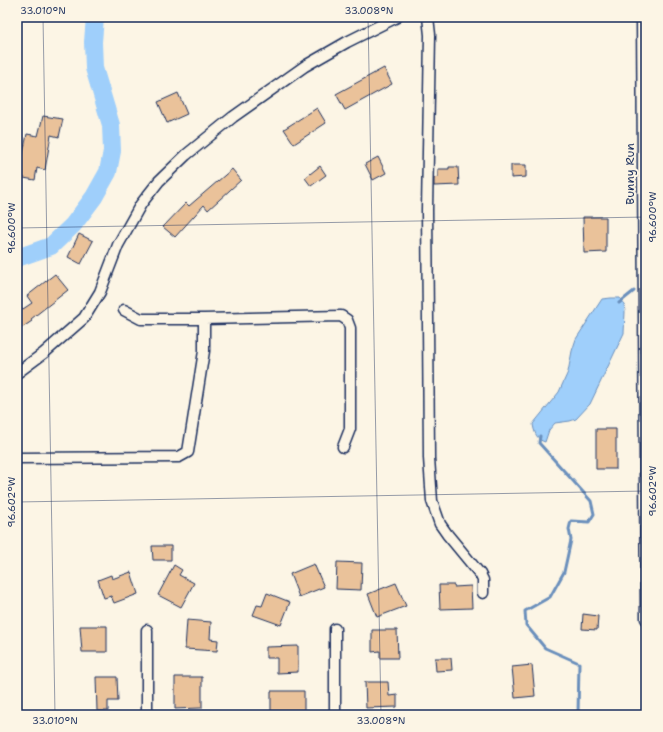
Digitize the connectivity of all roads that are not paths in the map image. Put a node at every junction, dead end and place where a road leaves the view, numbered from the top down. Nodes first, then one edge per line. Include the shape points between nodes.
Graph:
1 (397, 17) edge
2 (428, 17) edge
3 (642, 17) edge
4 (124, 310) dead end
5 (204, 319) junction
6 (17, 373) edge
7 (343, 447) dead end
8 (17, 458) edge
9 (483, 593) dead end
10 (646, 619) edge
11 (335, 629) dead end
12 (147, 630) dead end
13 (147, 715) edge
14 (335, 715) edge

1 - 6 street via 305,66 233,117 186,155 159,181 141,204 118,245 100,292 84,318
2 - 9 street via 429,458 432,501 440,524 480,574
3 - 10 street, Bunny Run
4 - 5 street via 141,319
5 - 7 street via 341,316 347,320 350,328 350,430
5 - 8 street via 204,351 188,452 179,457
11 - 14 street
12 - 13 street

